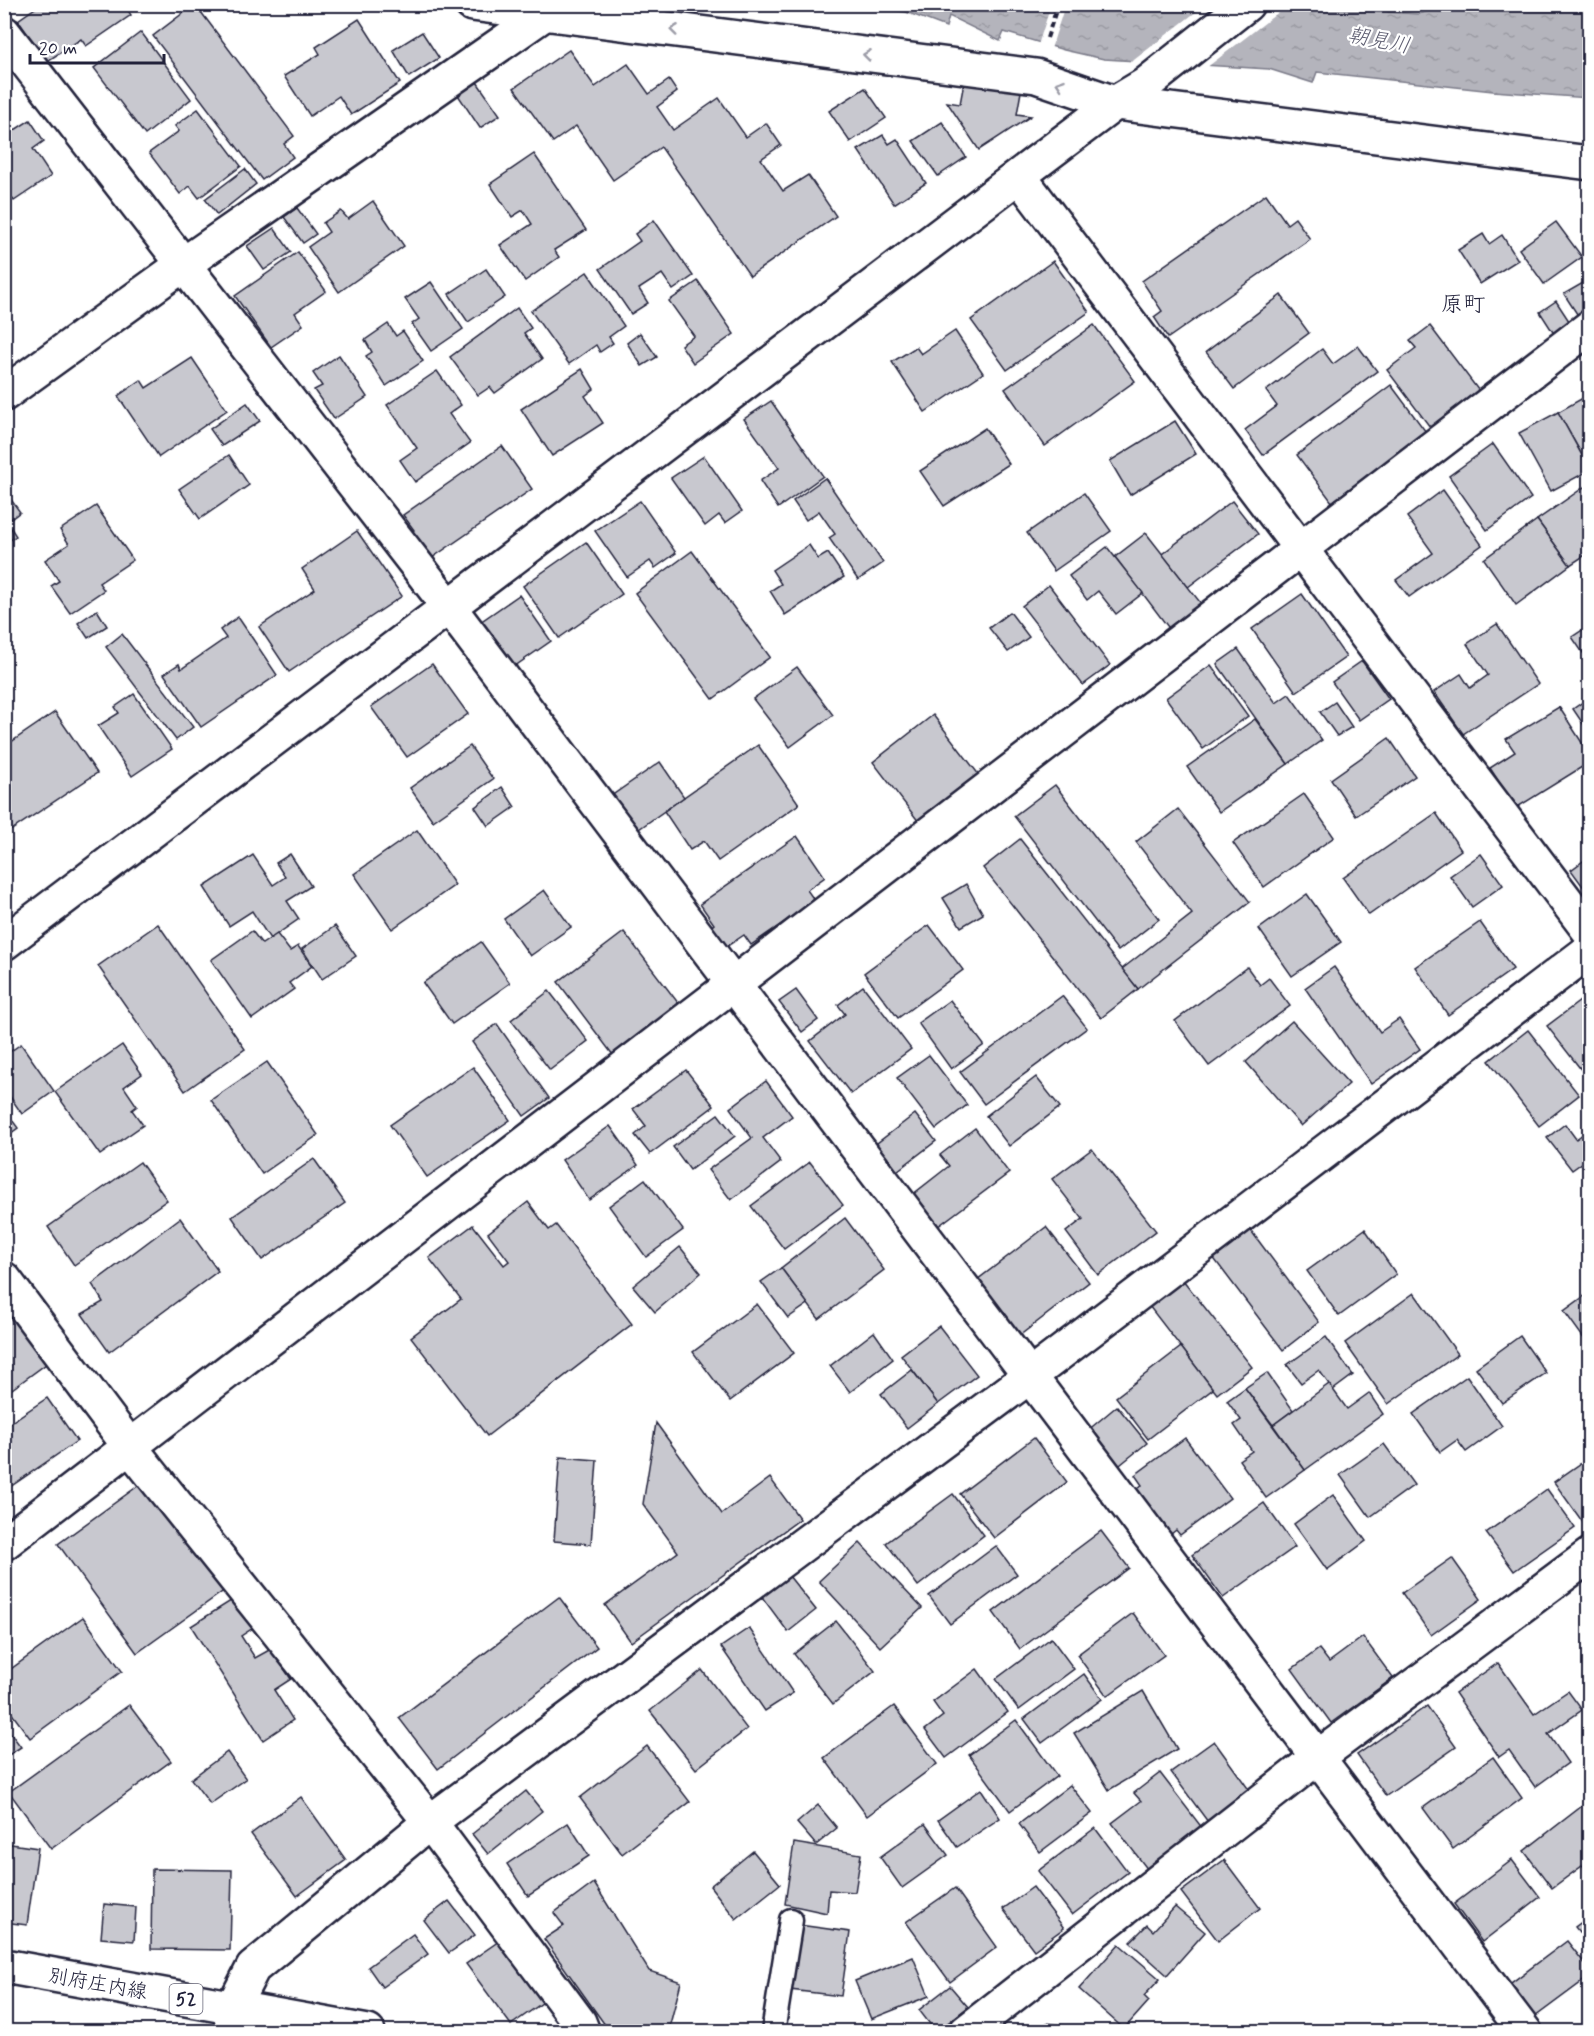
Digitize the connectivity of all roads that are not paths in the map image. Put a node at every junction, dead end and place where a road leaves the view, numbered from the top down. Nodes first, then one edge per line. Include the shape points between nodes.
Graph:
1 (472, 4) edge
2 (1247, 4) edge
3 (544, 14) junction
4 (4, 33) edge
5 (1115, 103) junction
6 (1590, 163) edge
7 (1019, 176) junction
8 (184, 264) junction
9 (1590, 327) edge
10 (4, 394) edge
11 (1300, 549) junction
12 (450, 607) junction
13 (1590, 932) edge
14 (4, 943) edge
15 (1590, 950) edge
16 (734, 984) junction
17 (4, 1279) edge
18 (1030, 1376) junction
19 (130, 1447) junction
20 (4, 1544) edge
21 (1590, 1555) edge
22 (1318, 1757) junction
23 (430, 1822) junction
24 (791, 1920) dead end
25 (4, 1966) edge
26 (232, 2019) edge
27 (368, 2031) edge
28 (583, 2031) edge
29 (773, 2031) edge
30 (966, 2031) edge
31 (1525, 2031) edge

1 - 3 street
2 - 5 street
5 -> 3 street via 1036,76
3 - 8 street
4 - 8 street
5 - 6 street
5 - 7 street
7 - 11 street
7 - 12 street
8 - 10 street
8 - 12 street
9 - 11 street
11 - 13 street
11 - 16 street
12 - 14 street
12 - 16 street
15 - 18 street
16 - 18 street
16 - 19 street
17 - 19 street
18 - 22 street
18 - 23 street
19 - 20 street
19 - 23 street
21 - 22 street
22 - 30 street
22 - 31 street
23 - 26 street via 253,1968
23 - 28 street
24 - 29 lane
25 - 26 street, 別府庄内線 / 52
26 - 27 street, 別府庄内線 / 52

